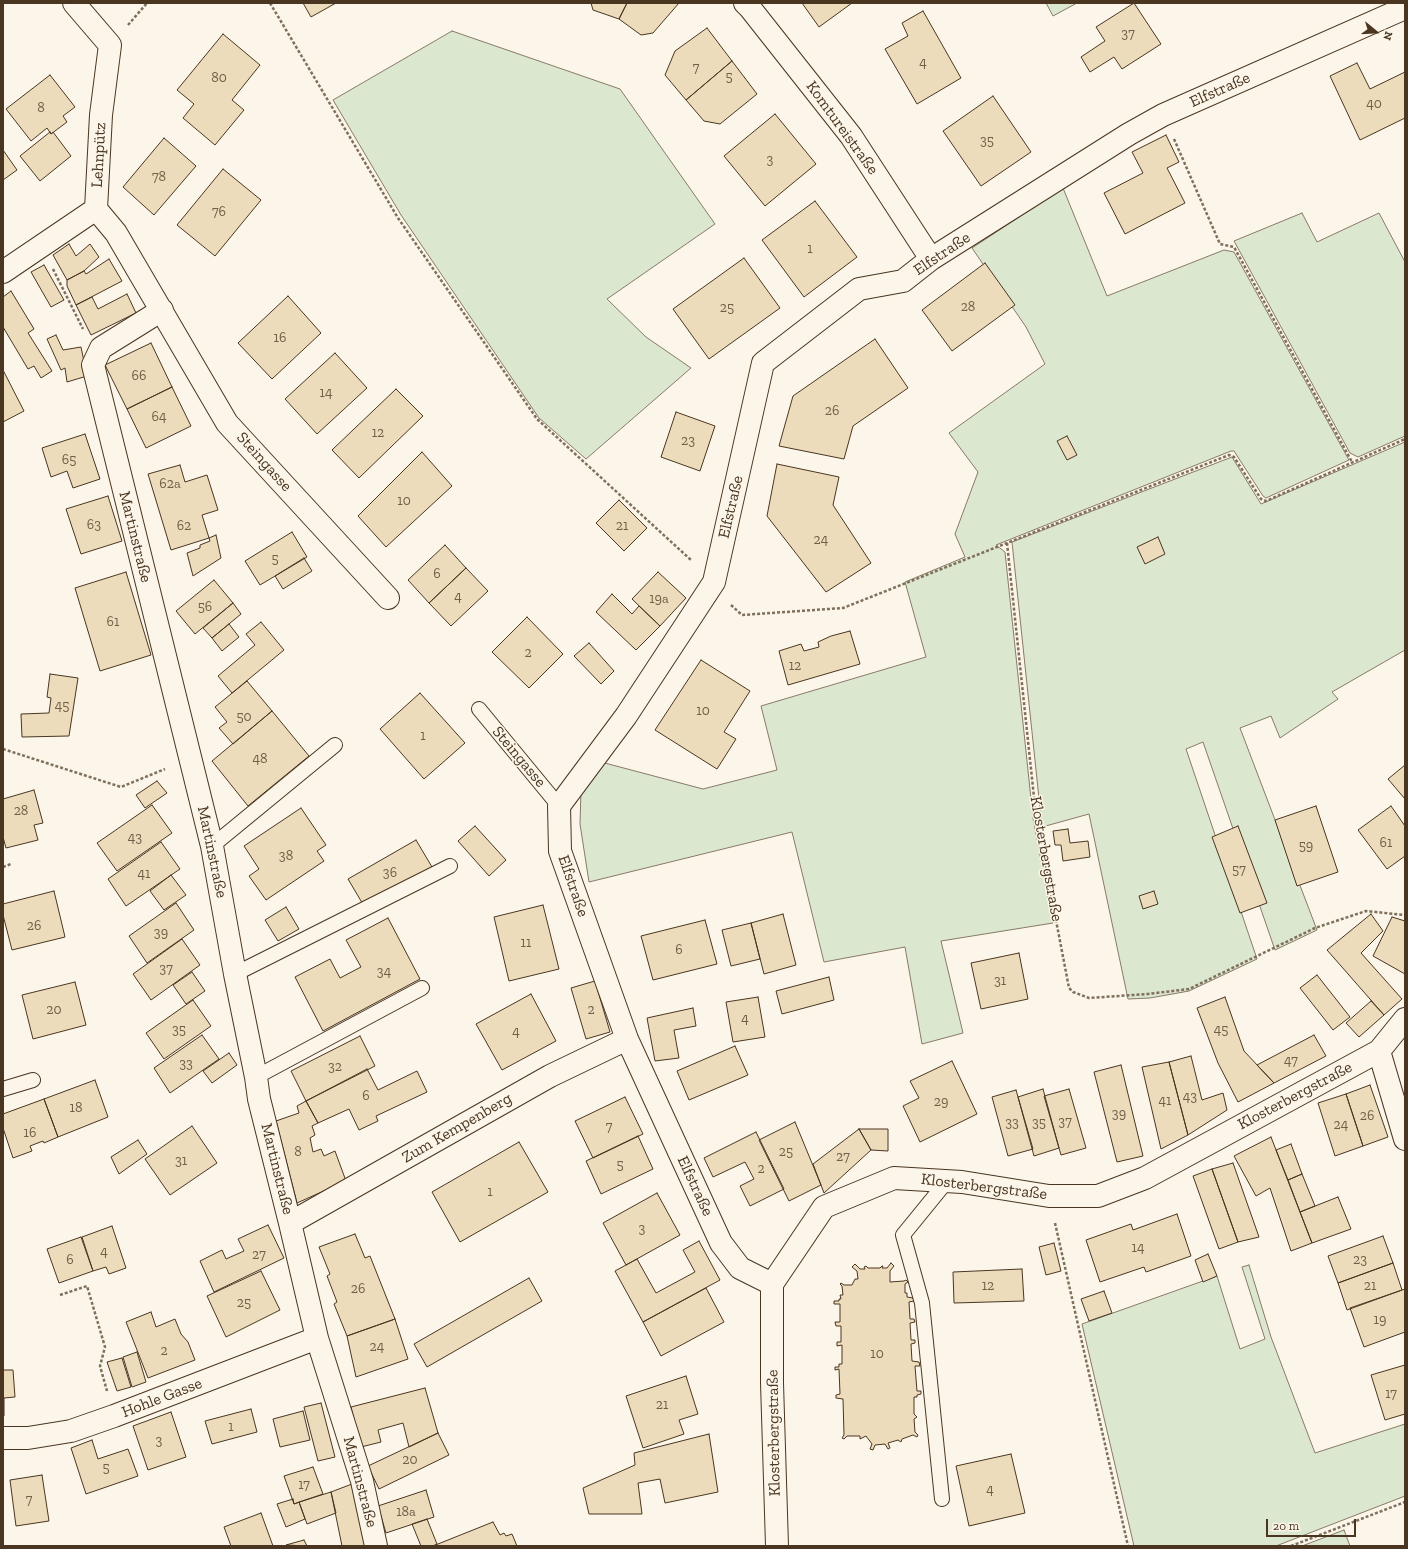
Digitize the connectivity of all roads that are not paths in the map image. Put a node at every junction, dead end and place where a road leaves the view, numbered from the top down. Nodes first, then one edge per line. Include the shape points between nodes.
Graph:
1 (74, 3) edge
2 (745, 3) edge
3 (1405, 8) edge
4 (96, 209) junction
5 (931, 259) junction
6 (3, 272) edge
7 (162, 310) junction
8 (388, 598) dead end
9 (479, 708) dead end
10 (336, 745) dead end
11 (559, 806) junction
12 (212, 846) junction
13 (450, 866) dead end
14 (235, 974) junction
15 (422, 988) dead end
16 (1405, 1019) edge
17 (627, 1039) junction
18 (1379, 1051) junction
19 (256, 1077) junction
20 (33, 1080) dead end
21 (3, 1089) edge
22 (1405, 1139) edge
23 (947, 1181) junction
24 (290, 1223) junction
25 (772, 1284) junction
26 (317, 1338) junction
27 (3, 1438) edge
28 (942, 1499) dead end
29 (376, 1546) edge
30 (777, 1546) edge

1 - 4 street, Lehnpütz via 110,45 101,115
2 - 5 street, Komtureistraße via 851,136
3 - 5 street, Elfstraße via 1163,115
4 - 6 street, Lehnpütz
4 - 7 street via 116,233
5 - 11 street, Elfstraße via 903,281 859,289 763,363 714,582 626,716
7 - 8 street, Steingasse via 227,423
7 - 12 street, Martinstraße via 100,348 93,365
9 - 11 lane, Steingasse
10 - 12 lane
11 - 17 street, Elfstraße via 560,851
12 - 14 street, Martinstraße
13 - 14 lane
14 - 19 street, Martinstraße
15 - 19 lane
16 - 18 street, Klosterbergstraße
17 - 24 street, Zum Kempenberg via 550,1076
17 - 25 street, Elfstraße via 721,1243 740,1268
18 - 22 street
18 - 23 street, Klosterbergstraße via 1145,1178 1098,1196 1049,1196 986,1184
19 - 24 street, Martinstraße via 259,1099
20 - 21 lane
23 - 25 street, Klosterbergstraße via 894,1178 824,1208
23 - 28 lane via 903,1235 922,1303
24 - 26 street, Martinstraße
25 - 30 street, Klosterbergstraße
26 - 27 street, Hohle Gasse via 71,1431 28,1438
26 - 29 street, Martinstraße via 362,1481

